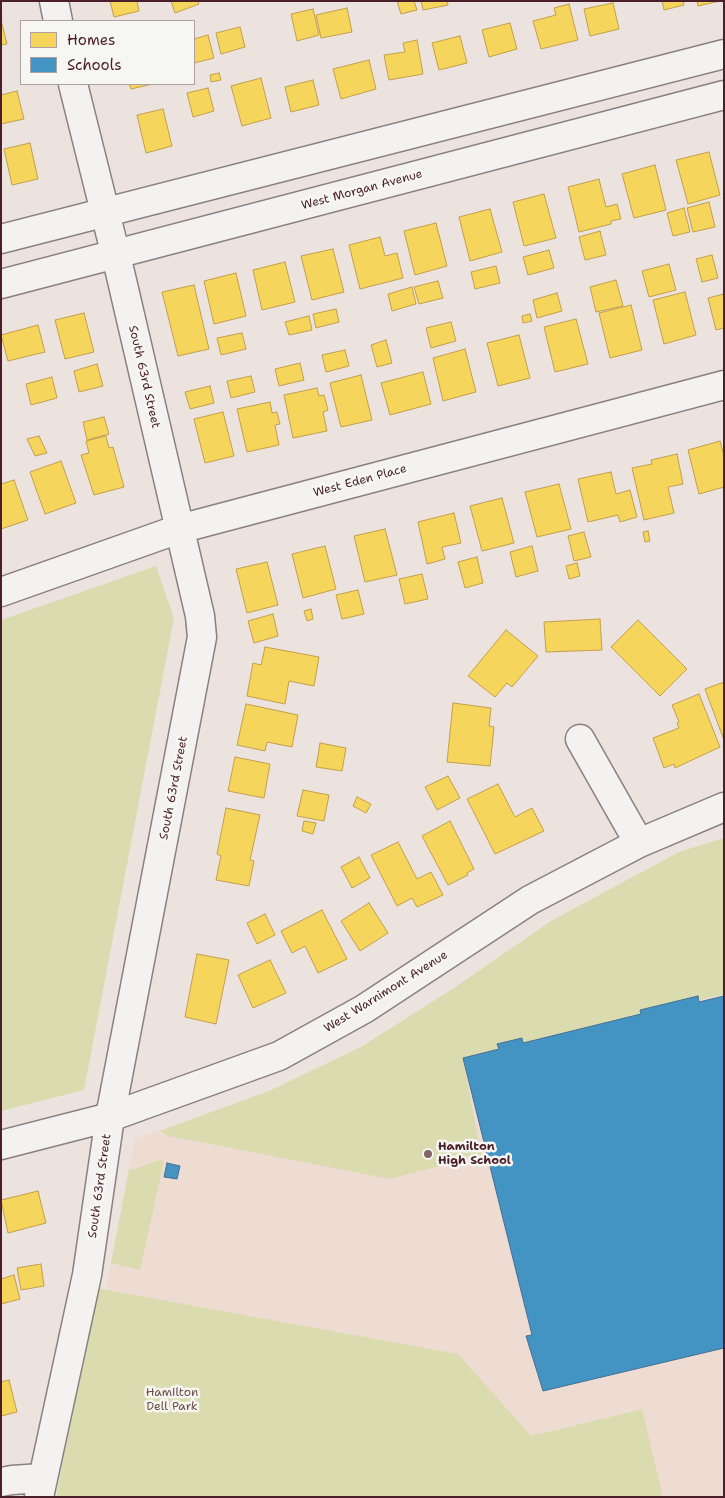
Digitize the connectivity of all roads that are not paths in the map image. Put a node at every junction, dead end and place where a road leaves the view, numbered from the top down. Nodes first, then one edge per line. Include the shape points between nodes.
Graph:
1 (54, 1) edge
2 (58, 20) edge
3 (724, 54) edge
4 (73, 85) edge
5 (724, 95) edge
6 (105, 212) junction
7 (1, 239) edge
8 (116, 254) junction
9 (1, 284) edge
10 (724, 385) edge
11 (179, 529) junction
12 (1, 592) edge
13 (580, 738) dead end
14 (724, 808) edge
15 (639, 843) junction
16 (110, 1117) junction
17 (1, 1145) edge
18 (1, 1482) edge
19 (40, 1488) edge

1 - 2 street
3 - 6 street
4 - 6 street, South 63rd Street
5 - 8 street, West Morgan Avenue
6 - 7 street
6 - 8 street, South 63rd Street
8 - 9 street, West Morgan Avenue
8 - 11 street, South 63rd Street
10 - 11 street, West Eden Place
11 - 12 street, West Eden Place
11 - 16 street, South 63rd Street via 202,637
13 - 15 street
14 - 15 street, West Warnimont Avenue
15 - 16 street, West Warnimont Avenue via 530,900 364,1009 279,1056
16 - 17 street, West Warnimont Avenue
16 - 19 street, South 63rd Street via 87,1275
18 - 19 street

